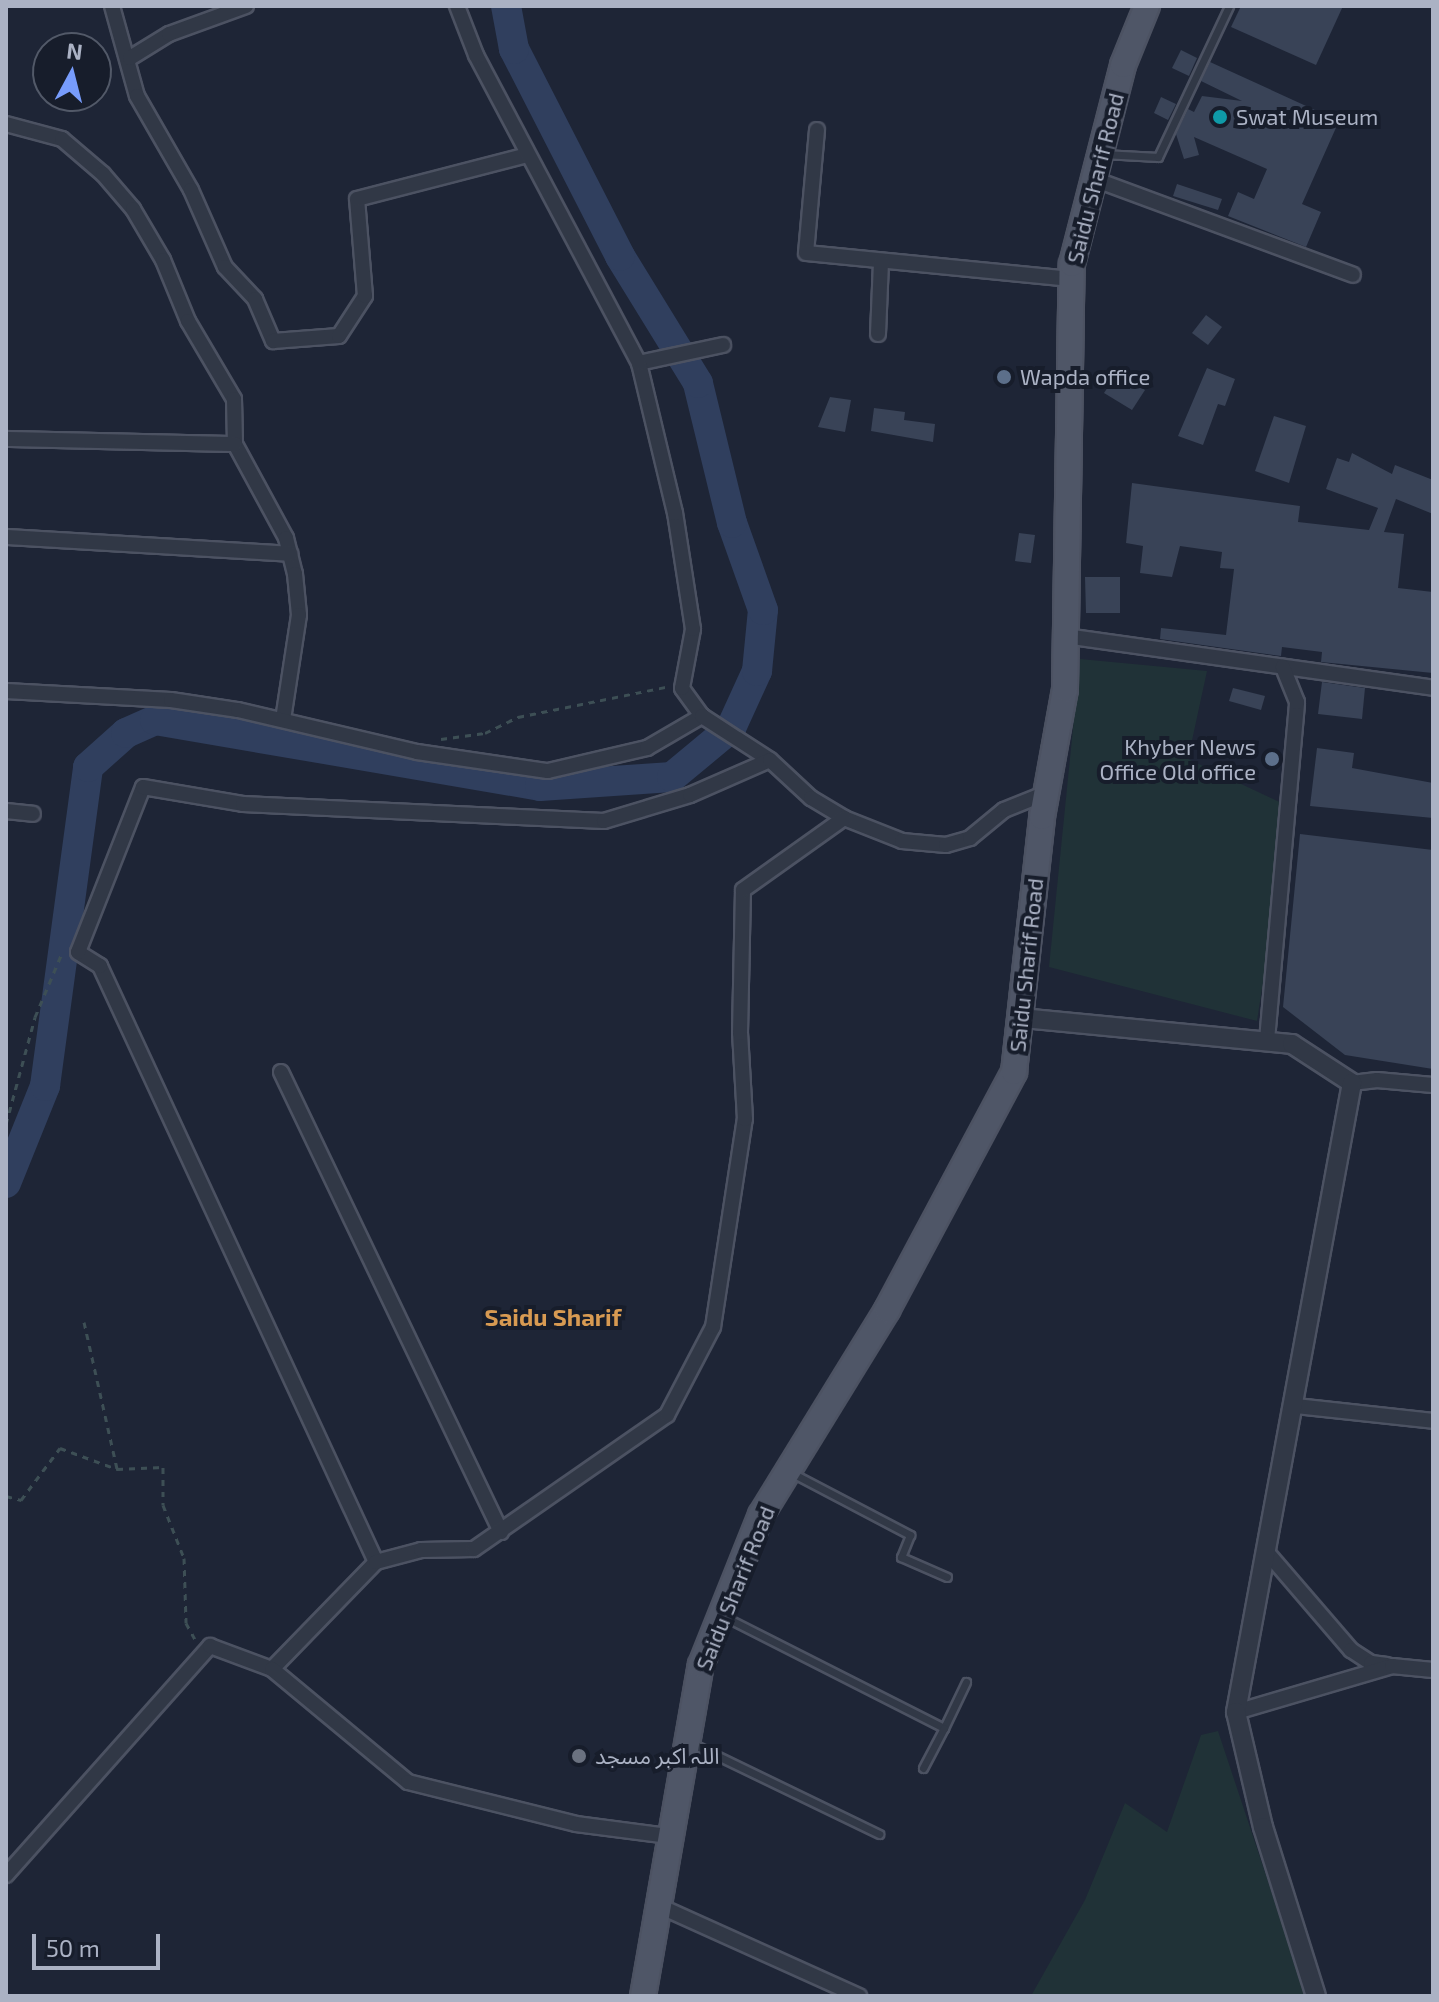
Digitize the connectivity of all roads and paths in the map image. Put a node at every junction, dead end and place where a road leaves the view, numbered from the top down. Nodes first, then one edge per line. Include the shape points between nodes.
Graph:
1 (112, 6) edge
2 (246, 6) edge
3 (457, 6) edge
4 (1147, 6) edge
5 (1229, 6) edge
6 (130, 58) junction
7 (6, 124) edge
8 (817, 130) dead end
9 (1100, 153) junction
10 (527, 155) junction
11 (1094, 179) junction
12 (881, 261) junction
13 (1353, 275) dead end
14 (1072, 279) junction
15 (878, 334) dead end
16 (723, 345) dead end
17 (640, 363) junction
18 (6, 439) edge
19 (235, 444) junction
20 (6, 537) edge
21 (290, 554) junction
22 (1065, 636) junction
23 (1283, 667) junction
24 (682, 688) junction
25 (1433, 688) edge
26 (6, 691) edge
27 (703, 717) junction
28 (283, 720) junction
29 (430, 740) dead end
30 (769, 760) junction
31 (1046, 793) junction
32 (6, 811) edge
33 (33, 814) dead end
34 (844, 818) junction
35 (80, 943) junction
36 (1022, 1018) junction
37 (1267, 1040) junction
38 (281, 1072) dead end
39 (1352, 1083) junction
40 (1433, 1085) edge
41 (6, 1124) edge
42 (84, 1322) dead end
43 (1296, 1406) junction
44 (1433, 1421) edge
45 (117, 1469) junction
46 (788, 1471) junction
47 (6, 1496) edge
48 (501, 1532) junction
49 (1265, 1550) junction
50 (376, 1562) junction
51 (947, 1577) dead end
52 (721, 1615) junction
53 (203, 1654) junction
54 (1392, 1666) junction
55 (272, 1669) junction
56 (1433, 1670) edge
57 (966, 1682) dead end
58 (1236, 1712) junction
59 (944, 1728) junction
60 (687, 1741) junction
61 (923, 1768) dead end
62 (879, 1834) dead end
63 (669, 1836) junction
64 (6, 1875) edge
65 (657, 1905) junction
66 (643, 1996) edge
67 (859, 1996) edge
68 (1316, 1996) edge

1 - 6 street
2 - 6 street via 169,34
3 - 10 street
4 - 9 main road, Saidu Sharif Road via 1123,65
5 - 9 lane via 1158,157
6 - 10 street via 137,96 191,190 225,267 255,299 273,341 339,336 365,296 357,199
7 - 19 street via 62,139 133,209 234,399
8 - 12 street via 806,253
9 - 11 main road, Saidu Sharif Road
10 - 17 street
11 - 13 street
11 - 14 main road, Saidu Sharif Road
12 - 14 street
12 - 15 street
14 - 22 main road, Saidu Sharif Road
16 - 17 street
17 - 24 street via 675,513 693,629
18 - 19 street
19 - 21 street
20 - 21 street
21 - 28 street via 299,615
22 - 23 street
22 - 31 main road, Saidu Sharif Road via 1065,689
23 - 25 street
23 - 37 street via 1297,702
24 - 27 street
24 - 29 path via 571,705 518,717 485,733
26 - 28 street via 171,700
27 - 28 street via 647,748 548,771 417,752
27 - 30 street
30 - 34 street via 811,798
30 - 35 street via 690,795 604,821 243,804 143,787
31 - 34 street via 1004,810 970,838 946,845 902,841
31 - 36 main road, Saidu Sharif Road
32 - 33 street
34 - 48 street via 743,890 740,1033 745,1119 713,1327 667,1415
35 - 41 path via 66,942 35,1017
35 - 50 street via 78,952 100,966
36 - 37 street
36 - 46 main road, Saidu Sharif Road via 1014,1072 887,1310
37 - 39 street via 1311,1052
38 - 48 street
39 - 40 street
39 - 43 street
42 - 45 path
43 - 44 street
43 - 49 street
45 - 47 path via 60,1448 21,1500
45 - 53 path via 163,1467 163,1505 184,1558 186,1623
46 - 51 lane via 910,1535 901,1557
46 - 52 main road, Saidu Sharif Road via 761,1515
48 - 50 street via 474,1549 421,1550
49 - 54 street via 1351,1650 1371,1663
49 - 58 street
50 - 55 street
52 - 59 lane
52 - 60 main road, Saidu Sharif Road via 701,1665
53 - 55 street via 210,1646
53 - 64 street
54 - 56 street
54 - 58 street
55 - 63 street via 408,1782 576,1824
57 - 59 lane
58 - 68 street via 1263,1827
59 - 61 lane
60 - 62 lane
60 - 63 main road, Saidu Sharif Road
63 - 65 main road, Saidu Sharif Road
65 - 66 main road, Saidu Sharif Road
65 - 67 street

